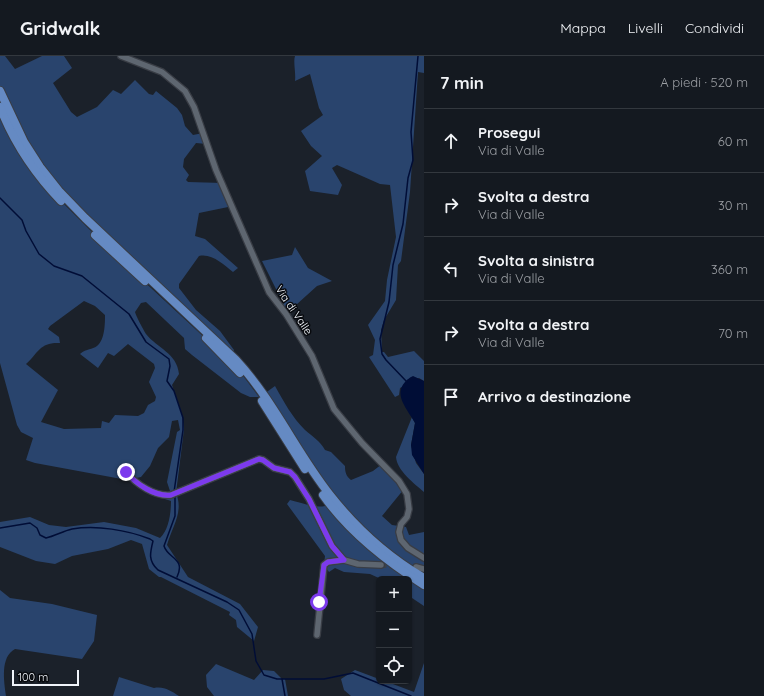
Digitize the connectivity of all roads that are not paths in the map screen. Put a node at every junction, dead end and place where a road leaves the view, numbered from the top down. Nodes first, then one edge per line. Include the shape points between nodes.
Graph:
1 (121, 56) edge
2 (0, 91) edge
3 (0, 107) edge
4 (126, 472) dead end
5 (424, 558) edge
6 (344, 560) junction
7 (381, 565) tunnel mouth
8 (416, 567) dead end
9 (424, 569) edge
10 (424, 578) edge
11 (424, 585) edge
12 (317, 635) dead end

1 - 5 street, Via di Valle via 162,72 185,91 194,107 216,170 270,292 312,356 334,409 399,481 407,494 409,508 407,517 401,524 401,540
2 - 10 highway via 24,142 59,191 236,360 268,400 330,495 376,543
3 - 11 highway via 22,150 46,186 241,373 268,409 325,498 356,533 382,556
4 - 6 street via 151,492 164,496 259,459 263,460 274,468 290,472 295,477 332,546
6 - 7 street via 358,564
6 - 12 street via 324,565
8 - 9 street

